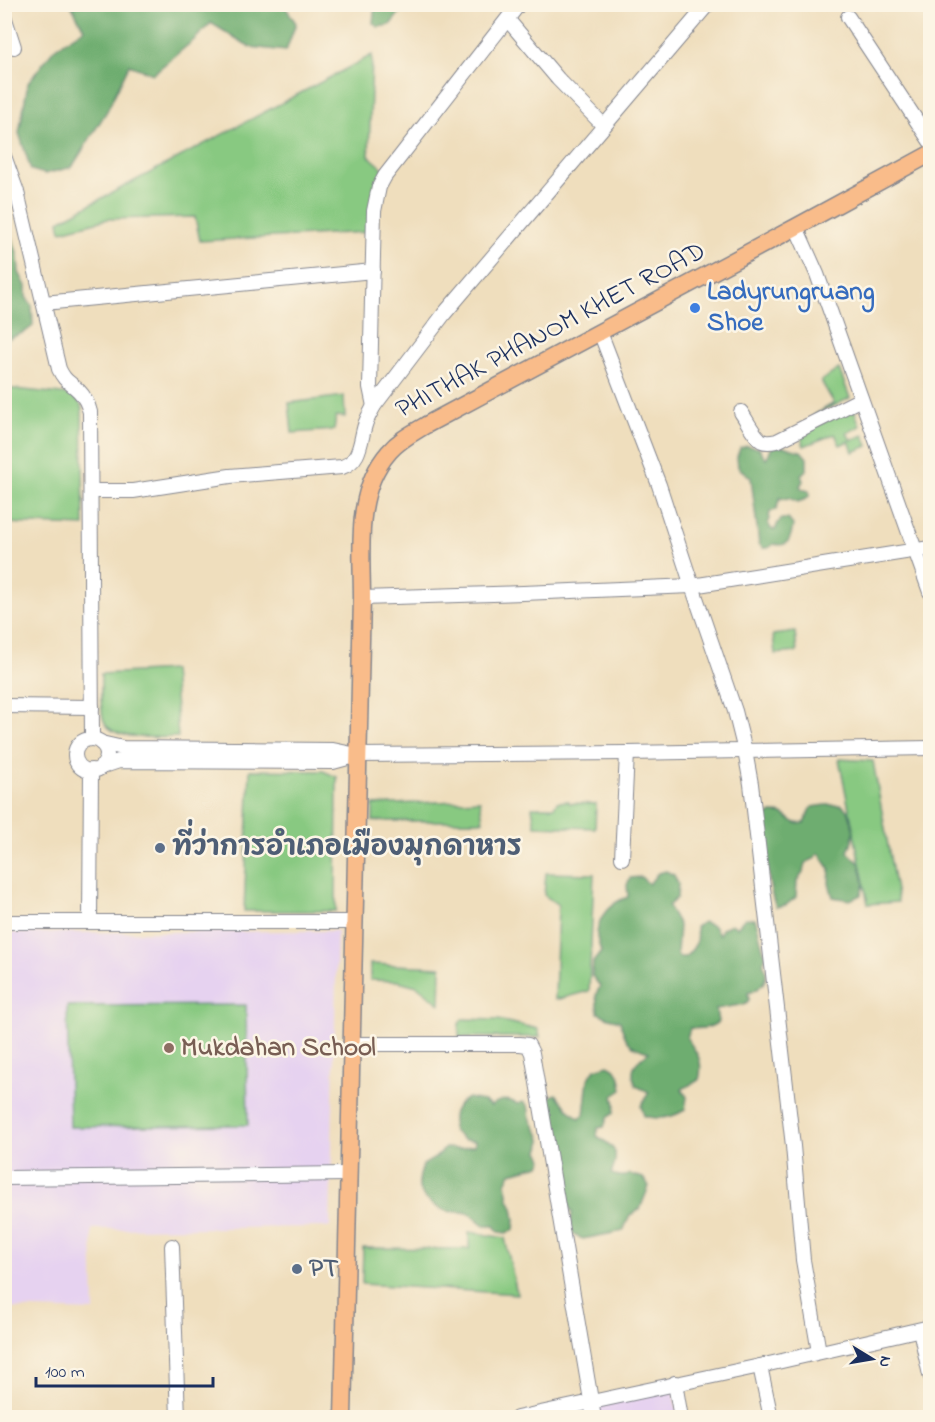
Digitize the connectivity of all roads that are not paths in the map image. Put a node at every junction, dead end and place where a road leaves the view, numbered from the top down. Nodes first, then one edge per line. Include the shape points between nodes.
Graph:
1 (519, 4) edge
2 (708, 4) edge
3 (4, 16) edge
4 (848, 17) dead end
5 (508, 20) junction
6 (14, 47) dead end
7 (604, 126) junction
8 (930, 141) edge
9 (930, 154) edge
10 (4, 156) edge
11 (796, 227) junction
12 (372, 271) junction
13 (44, 303) junction
14 (600, 332) junction
15 (861, 399) junction
16 (374, 406) junction
17 (741, 412) dead end
18 (91, 491) junction
19 (930, 548) edge
20 (915, 550) junction
21 (692, 586) junction
22 (930, 592) edge
23 (362, 598) junction
24 (4, 706) edge
25 (92, 707) junction
26 (97, 741) junction
27 (930, 748) edge
28 (745, 751) junction
29 (627, 753) junction
30 (357, 755) junction
31 (96, 769) junction
32 (622, 858) dead end
33 (4, 922) edge
34 (90, 922) junction
35 (355, 922) junction
36 (351, 1044) junction
37 (348, 1174) junction
38 (4, 1178) edge
39 (172, 1246) dead end
40 (925, 1329) edge
41 (819, 1352) junction
42 (760, 1366) junction
43 (930, 1375) edge
44 (675, 1383) junction
45 (591, 1401) junction
46 (178, 1418) edge
47 (343, 1418) edge
48 (518, 1418) edge
49 (594, 1418) edge
50 (681, 1418) edge
51 (771, 1418) edge

1 - 5 street
2 - 7 street
3 - 6 street
4 - 8 street
5 - 7 street
5 - 12 street via 379,187 374,210
7 - 16 street via 444,314
9 - 11 main road, PHITHAK PHANOM KHET ROAD
10 - 13 street via 17,192
11 - 14 main road, PHITHAK PHANOM KHET ROAD
11 - 15 street via 817,274
12 - 13 street
12 - 16 street via 370,387
13 - 18 street via 64,380 87,401 90,412
14 - 21 street via 659,485
14 - 23 main road, PHITHAK PHANOM KHET ROAD via 426,424 390,450 371,480 365,500
15 - 17 street via 768,442 757,436
15 - 20 street
16 - 18 street via 356,456 346,466 230,476 133,491
18 - 25 street
19 - 20 street
20 - 21 street
20 - 22 street
21 - 23 street
21 - 28 street
23 - 30 main road, PHITHAK PHANOM KHET ROAD
24 - 25 street
25 - 26 street
26 - 30 street via 123,748 333,750
26 - 31 street via 105,747 106,758
26 - 31 street via 82,742 75,754 78,764 86,770
27 - 28 street
28 - 29 street
28 - 41 street via 803,1260
29 - 30 street
29 - 32 street
30 - 31 street via 333,762 119,761
30 - 35 main road, PHITHAK PHANOM KHET ROAD
31 - 34 street
33 - 34 street
34 - 35 street
35 - 36 main road, PHITHAK PHANOM KHET ROAD
36 - 37 main road, PHITHAK PHANOM KHET ROAD
36 - 45 street via 528,1046
37 - 38 street
37 - 47 main road, PHITHAK PHANOM KHET ROAD
39 - 46 street
40 - 41 street
40 - 43 street
41 - 42 street
42 - 44 street
42 - 51 street
44 - 45 street
44 - 50 street
45 - 48 street
45 - 49 street

